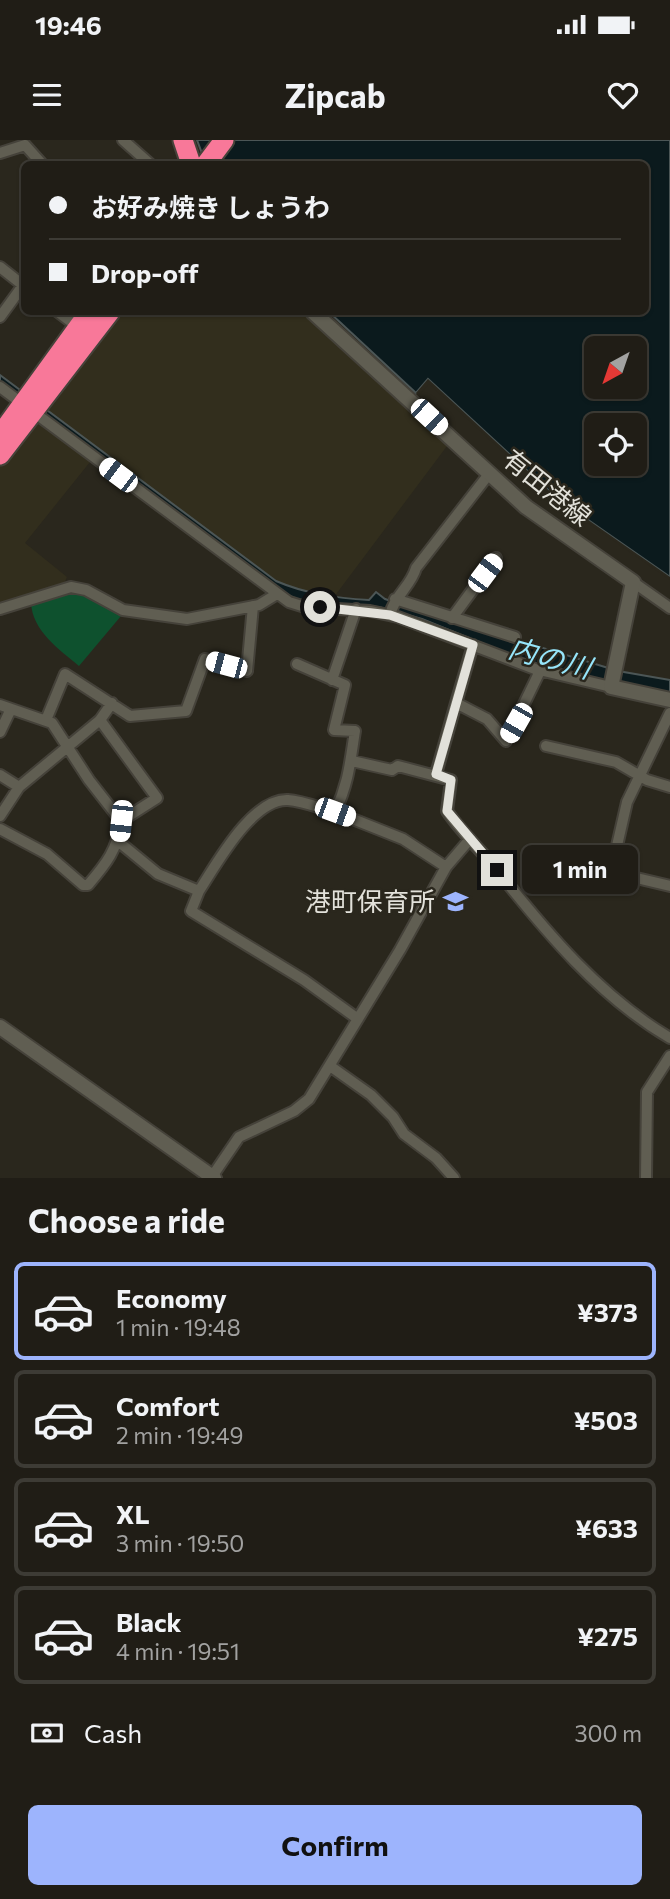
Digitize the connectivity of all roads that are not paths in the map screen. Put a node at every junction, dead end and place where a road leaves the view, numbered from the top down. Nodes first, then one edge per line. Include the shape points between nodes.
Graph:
1 (123, 140) edge
2 (182, 140) edge
3 (224, 140) edge
4 (24, 143) edge
5 (0, 153) edge
6 (39, 161) edge
7 (147, 161) edge
8 (186, 161) edge
9 (190, 161) edge
10 (208, 161) edge
11 (0, 267) edge
12 (21, 283) edge
13 (21, 289) edge
14 (99, 315) edge
15 (107, 315) edge
16 (316, 315) edge
17 (0, 317) edge
18 (83, 319) edge
19 (0, 387) edge
20 (29, 408) junction
21 (0, 435) edge
22 (0, 447) edge
23 (0, 456) edge
24 (489, 474) junction
25 (496, 558) dead end
26 (633, 582) junction
27 (277, 594) junction
28 (394, 599) junction
29 (253, 606) junction
30 (670, 608) edge
31 (0, 609) edge
32 (356, 609) junction
33 (390, 613) junction
34 (452, 618) junction
35 (515, 637) dead end
36 (473, 645) junction
37 (297, 664) dead end
38 (540, 671) junction
39 (613, 679) junction
40 (332, 680) junction
41 (670, 700) edge
42 (112, 703) junction
43 (456, 703) junction
44 (5, 708) edge
45 (670, 713) edge
46 (46, 720) junction
47 (100, 720) junction
48 (0, 732) edge
49 (66, 746) junction
50 (546, 746) dead end
51 (352, 761) junction
52 (436, 774) junction
53 (0, 775) edge
54 (638, 776) junction
55 (19, 787) junction
56 (670, 787) edge
57 (335, 812) junction
58 (0, 816) edge
59 (121, 821) junction
60 (0, 829) edge
61 (470, 839) junction
62 (119, 842) junction
63 (446, 867) junction
64 (670, 886) edge
65 (200, 891) junction
66 (358, 1018) junction
67 (0, 1027) edge
68 (670, 1038) edge
69 (670, 1056) edge
70 (330, 1066) junction
71 (212, 1178) edge
72 (454, 1178) edge
73 (646, 1178) edge

1 - 7 street
2 - 8 highway
2 - 9 highway
3 - 10 highway
4 - 5 street
4 - 6 street
11 - 12 street
13 - 17 street
14 - 20 highway
15 - 20 highway
16 - 24 main road, 有田港線
18 - 20 highway
19 - 20 street
20 - 21 highway
20 - 22 highway
20 - 23 highway
20 - 27 street
24 - 26 main road, 有田港線 via 543,520
24 - 28 street
25 - 34 street
26 - 30 street
26 - 39 main road
27 - 29 street via 265,604
27 - 32 street via 301,607
28 - 33 street
28 - 34 street
29 - 31 street via 169,618 123,610 71,587
29 - 42 street via 247,671 205,659 186,711 130,716
32 - 33 street
32 - 40 street
33 - 36 street
34 - 35 street
36 - 38 street
36 - 43 street
37 - 40 street
38 - 39 street
38 - 43 street via 506,741 487,719
39 - 41 main road
40 - 51 street via 345,685 334,730 355,731
42 - 46 street via 65,674
42 - 47 street
43 - 52 street
44 - 46 street
44 - 48 street
45 - 54 street
46 - 49 street
47 - 49 street
47 - 59 street via 157,798
49 - 55 street
49 - 59 street
50 - 54 street via 615,762
51 - 52 street
51 - 57 street
52 - 61 street via 451,780 447,811
53 - 55 street
54 - 56 street
54 - 64 street via 627,802 611,872
55 - 58 street
57 - 63 street via 403,839
57 - 65 street via 288,800 265,808 242,828
59 - 62 street
60 - 62 street via 47,855 83,885 109,861
61 - 63 street
61 - 68 street via 587,974
62 - 65 street via 158,874
63 - 66 street
65 - 66 street via 191,911
66 - 70 street
67 - 71 main road
69 - 73 street via 647,1092
70 - 71 street via 303,1105 239,1137
70 - 72 street via 371,1095 404,1134

